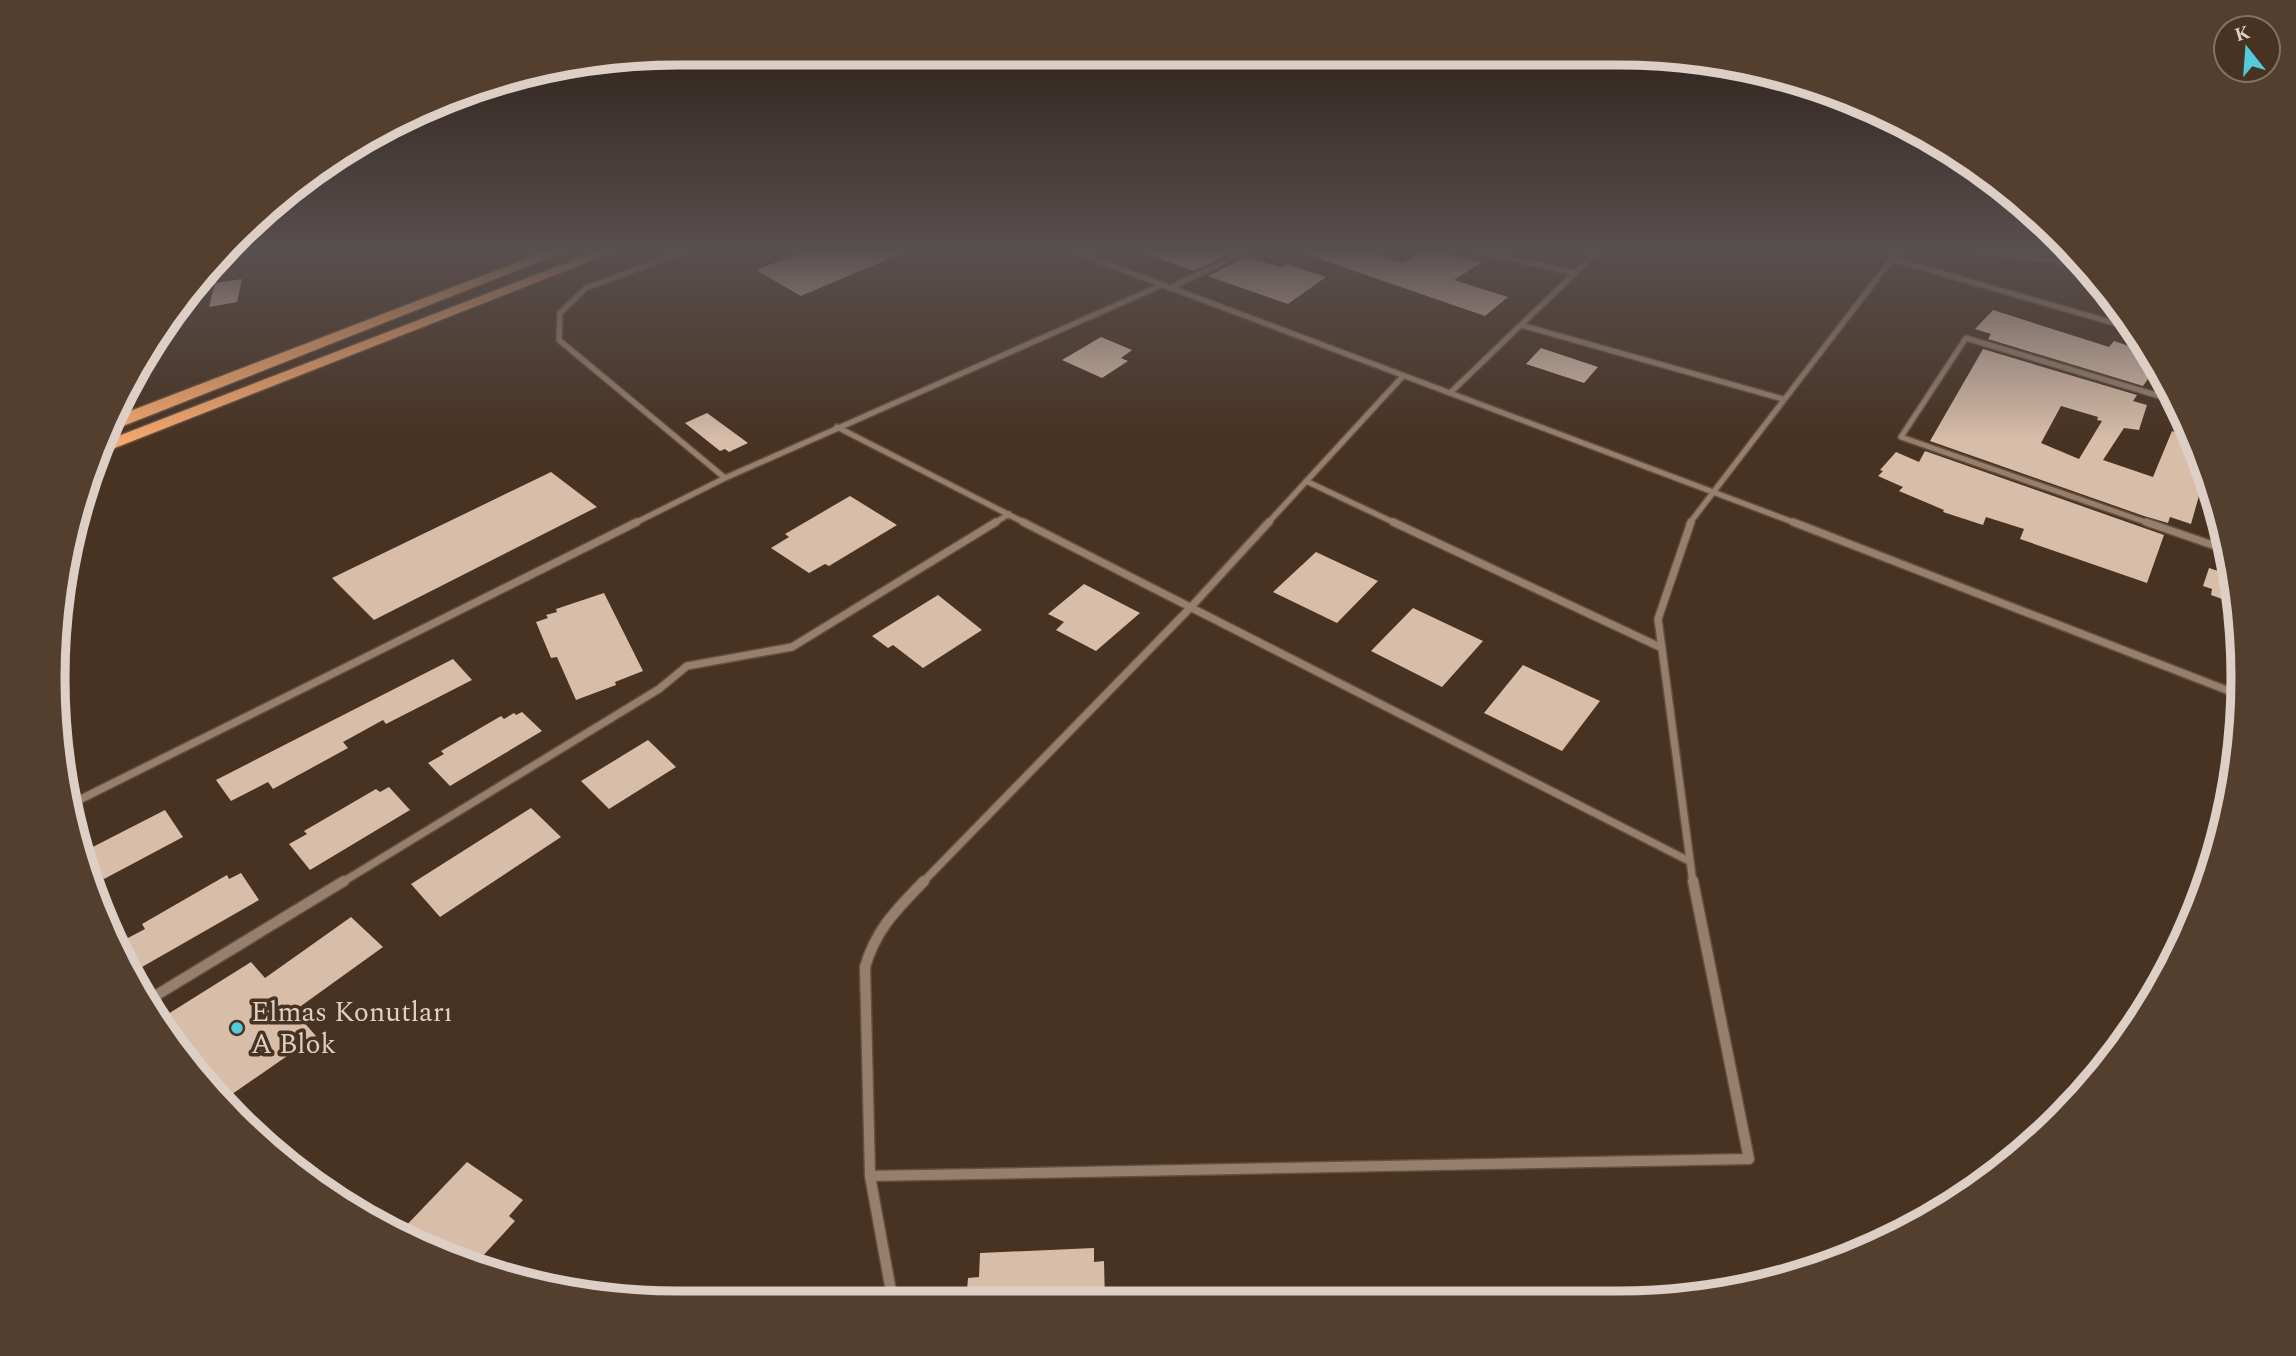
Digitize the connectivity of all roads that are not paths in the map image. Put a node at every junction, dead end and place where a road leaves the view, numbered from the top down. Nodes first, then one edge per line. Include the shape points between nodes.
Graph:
1 (395, 314) edge
2 (445, 314) edge
3 (560, 314) edge
4 (1095, 314) edge
5 (1240, 314) edge
6 (1532, 314) edge
7 (1849, 314) edge
8 (2084, 314) edge
9 (1521, 325) junction
10 (2119, 325) edge
11 (1403, 376) junction
12 (1450, 393) junction
13 (2163, 397) edge
14 (1783, 399) junction
15 (122, 420) edge
16 (837, 427) junction
17 (110, 446) edge
18 (726, 478) junction
19 (1306, 481) junction
20 (1712, 492) junction
21 (1009, 514) junction
22 (2216, 546) edge
23 (1191, 607) junction
24 (1662, 649) junction
25 (2231, 692) edge
26 (78, 801) edge
27 (1689, 861) junction
28 (154, 997) edge
29 (870, 1176) junction
30 (891, 1291) edge

1 - 15 highway
2 - 17 highway
3 - 18 street via 559,340
4 - 16 street
5 - 11 street
6 - 9 street
7 - 14 street
8 - 10 street
9 - 12 street
9 - 14 street
11 - 12 street
11 - 19 street
12 - 20 street
13 - 22 street via 1966,338 1901,437
14 - 20 street
16 - 18 street
16 - 21 street
18 - 26 street
19 - 23 street
19 - 24 street
20 - 24 street via 1689,524 1658,619
20 - 25 street
21 - 23 street
21 - 28 street via 792,647 687,666 659,689
23 - 27 street
23 - 29 street via 893,913 872,942 865,967
24 - 27 street
27 - 29 street via 1749,1159
29 - 30 street

